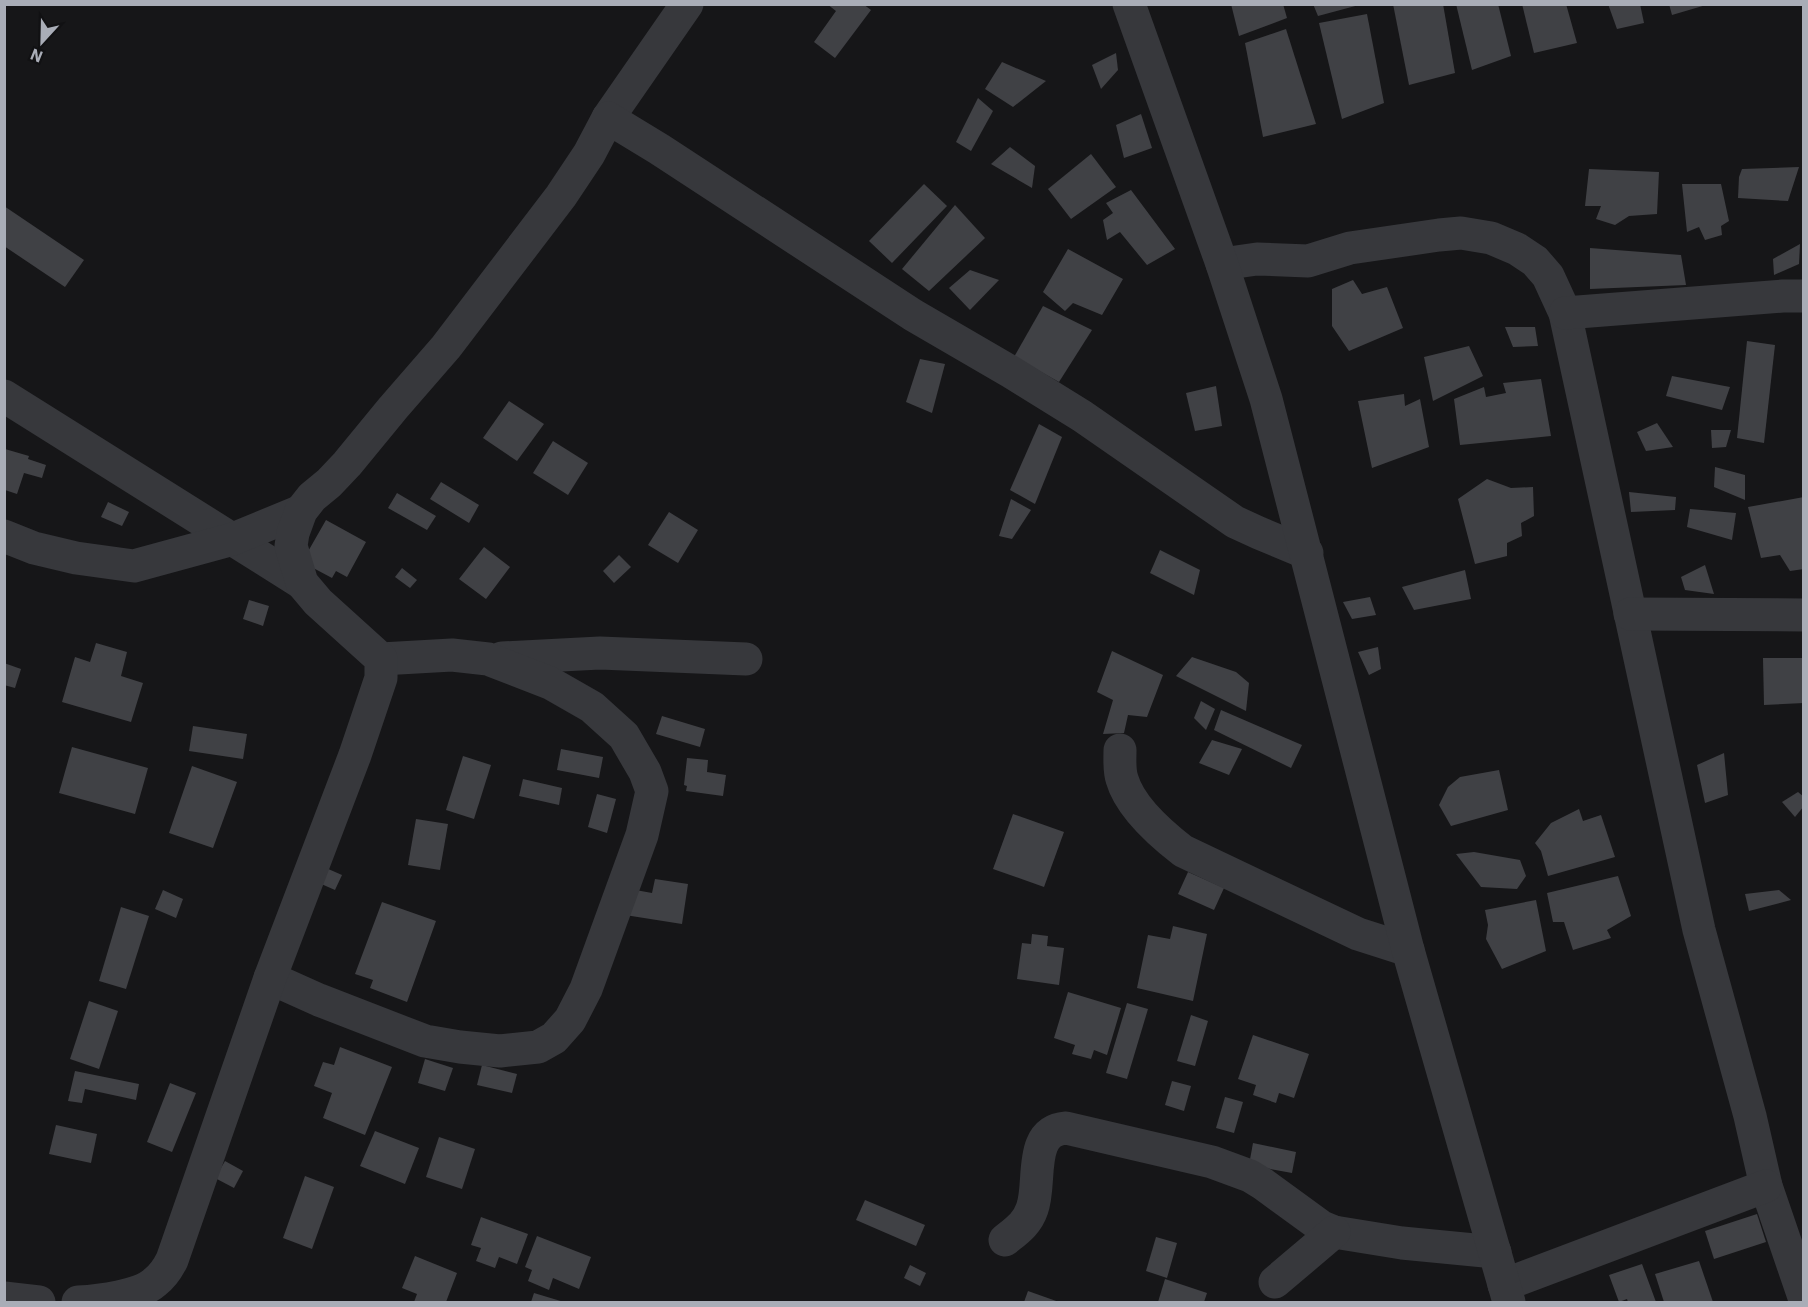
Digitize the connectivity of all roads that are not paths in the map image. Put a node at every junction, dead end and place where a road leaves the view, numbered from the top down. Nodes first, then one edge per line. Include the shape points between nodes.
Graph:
1 (687, 4) edge
2 (1129, 4) edge
3 (608, 118) junction
4 (1222, 264) junction
5 (1803, 296) edge
6 (1565, 313) junction
7 (4, 396) edge
8 (301, 511) junction
9 (4, 536) edge
10 (233, 539) junction
11 (1307, 553) junction
12 (302, 584) junction
13 (1630, 614) junction
14 (1803, 615) edge
15 (381, 659) junction
16 (488, 659) junction
17 (746, 659) dead end
18 (1120, 750) dead end
19 (1408, 950) junction
20 (270, 978) junction
21 (1766, 1186) junction
22 (1334, 1232) junction
23 (1005, 1240) dead end
24 (1495, 1252) junction
25 (1275, 1282) dead end
26 (1507, 1294) edge
27 (1803, 1297) edge
28 (4, 1298) edge
29 (39, 1302) edge
30 (78, 1302) edge

1 - 3 street
2 - 4 street
3 - 8 street via 561,196 446,347 347,464
3 - 11 street via 913,315 1082,417 1235,522
4 - 6 street via 1257,259 1308,261 1350,248 1461,233 1491,238 1535,261 1548,276
4 - 11 street via 1266,399
5 - 6 street
6 - 13 street
7 - 10 street
8 - 10 street
8 - 12 street via 291,546
9 - 10 street via 76,558 134,566
10 - 12 street
11 - 19 street
12 - 15 street
13 - 14 street
13 - 21 street via 1699,930
15 - 16 street via 452,655
15 - 20 street via 381,678 355,755
16 - 17 street via 600,653
16 - 20 street via 550,683 592,707 624,736 651,791 642,835 617,906 570,1020 554,1038 538,1047 500,1051 460,1047 425,1041
18 - 19 street via 1122,780 1131,798 1165,837 1183,851 1358,933
19 - 24 street
20 - 30 street via 167,1270 154,1284 127,1295
21 - 26 street
21 - 27 street
22 - 23 street via 1250,1176 1212,1162 1058,1128 1050,1132 1041,1149 1037,1194 1026,1223
22 - 24 street
22 - 25 street
24 - 26 street
28 - 29 street

